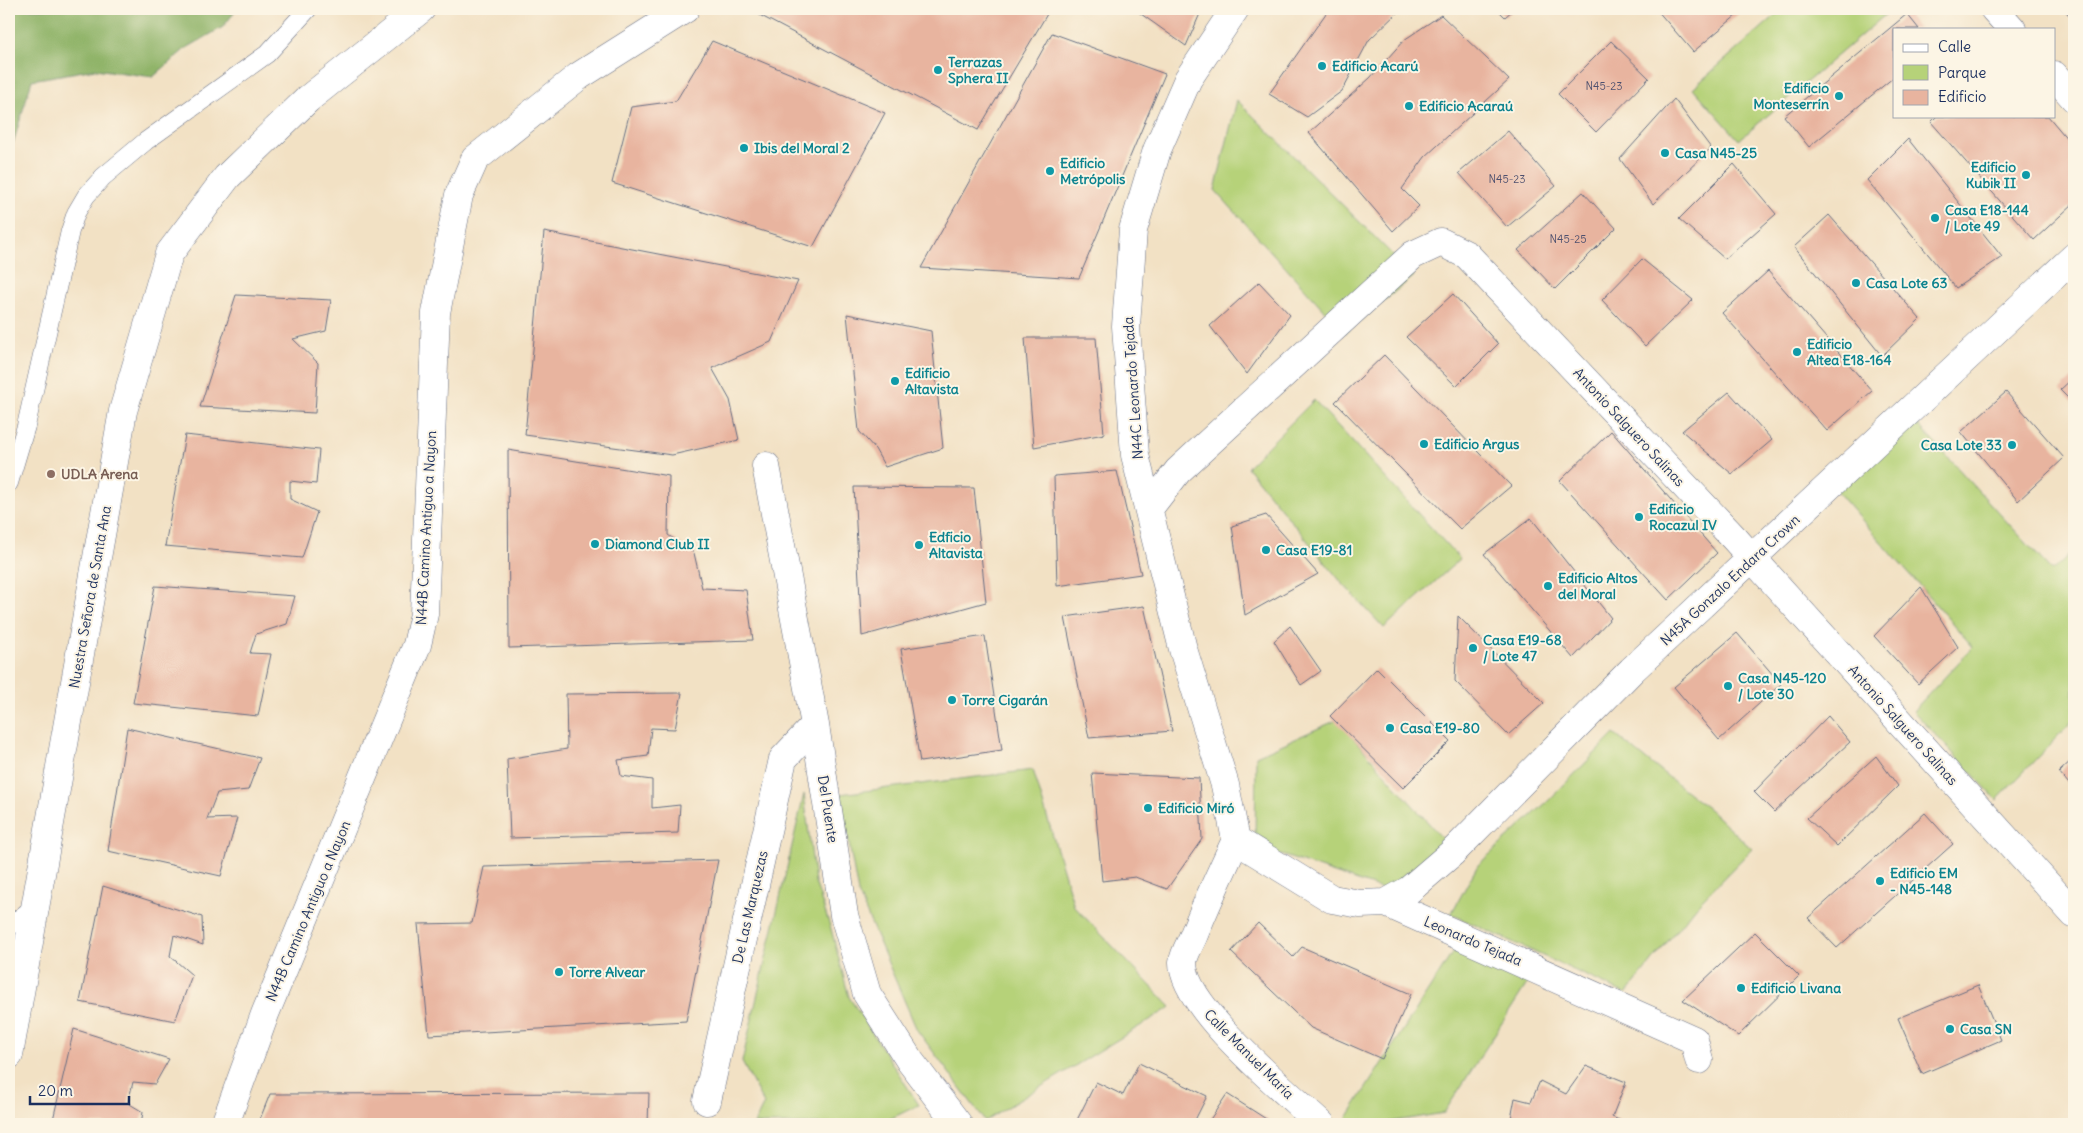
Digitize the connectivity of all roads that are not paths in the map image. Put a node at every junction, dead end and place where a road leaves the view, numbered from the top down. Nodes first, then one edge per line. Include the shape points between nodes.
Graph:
1 (308, 9) edge
2 (421, 9) edge
3 (685, 9) edge
4 (1235, 9) edge
5 (1994, 9) edge
6 (2011, 28) edge
7 (2056, 77) edge
8 (2074, 98) edge
9 (2074, 257) edge
10 (766, 466) dead end
11 (9, 483) edge
12 (1150, 506) junction
13 (1753, 559) junction
14 (815, 725) junction
15 (1236, 840) junction
16 (1386, 904) junction
17 (35, 906) junction
18 (2074, 914) edge
19 (9, 927) edge
20 (9, 1055) edge
21 (1699, 1060) dead end
22 (707, 1101) dead end
23 (225, 1124) edge
24 (958, 1124) edge
25 (1321, 1124) edge

1 - 11 lane via 266,54 146,141 103,177 86,196 70,231 32,400
2 - 17 street, Nuestra Señora de Santa Ana via 308,99 227,177 169,254 123,411
3 - 23 street, N44B Camino Antiguo a Nayon via 579,76 476,159 459,195 436,313 424,614 417,645 265,1014
4 - 12 street, N44C Leonardo Tejada via 1188,79 1157,150 1133,230 1126,326 1135,455
5 - 6 street
7 - 8 street
9 - 13 street, N45A Gonzalo Endara Crown
10 - 14 street, Del Puente
12 - 13 street, Antonio Salguero Salinas via 1178,471 1413,256 1441,242 1467,255
12 - 15 street, N44C Leonardo Tejada via 1183,649 1225,785
13 - 16 street, N45A Gonzalo Endara Crown via 1632,670 1452,853 1409,890
13 - 18 street, Antonio Salguero Salinas
14 - 22 street, De Las Marquezas via 783,759
14 - 24 street, Del Puente via 844,915 867,994 910,1061
15 - 16 street, Leonardo Tejada via 1332,899
15 - 25 street, Calle Manuel María via 1183,961 1187,984 1220,1029
16 - 21 street, Leonardo Tejada via 1694,1040
17 - 19 lane
17 - 20 street, Nuestra Señora de Santa Ana

